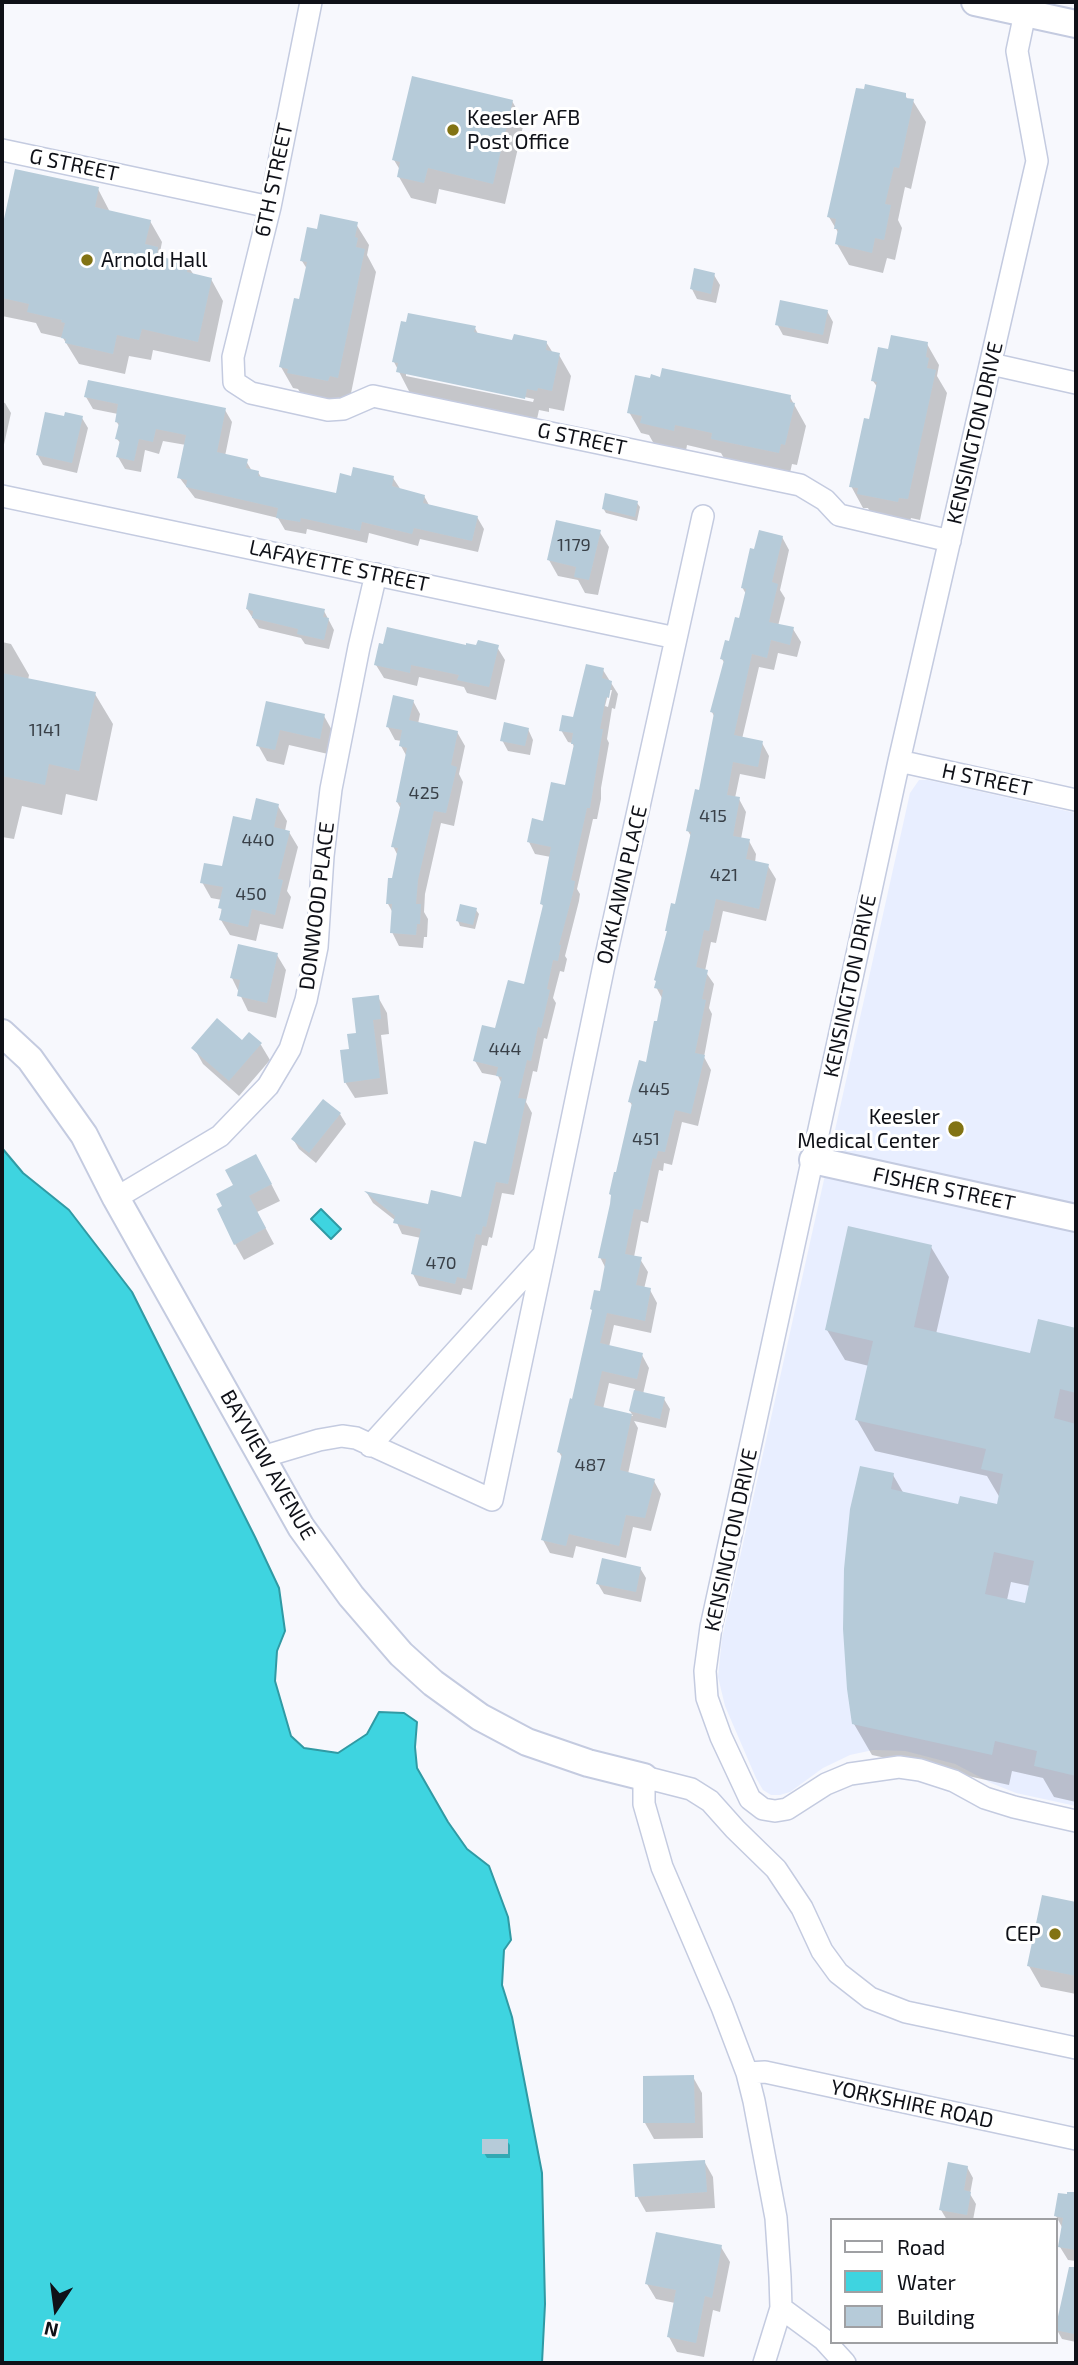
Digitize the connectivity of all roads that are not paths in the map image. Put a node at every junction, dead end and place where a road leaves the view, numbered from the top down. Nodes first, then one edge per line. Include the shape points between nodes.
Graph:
1 (311, 2) edge
2 (975, 2) edge
3 (1025, 13) junction
4 (1076, 24) edge
5 (2, 150) edge
6 (270, 207) junction
7 (233, 357) joint
8 (991, 364) junction
9 (1076, 383) edge
10 (2, 496) edge
11 (703, 516) dead end
12 (950, 541) junction
13 (376, 574) junction
14 (676, 638) junction
15 (899, 761) junction
16 (1076, 800) edge
17 (2, 1033) edge
18 (813, 1160) junction
19 (117, 1198) junction
20 (1076, 1218) edge
21 (544, 1254) junction
22 (370, 1446) junction
23 (262, 1457) junction
24 (644, 1777) junction
25 (1076, 1821) edge
26 (1076, 2048) edge
27 (747, 2073) junction
28 (1076, 2139) edge
29 (781, 2308) junction
30 (764, 2363) edge
31 (845, 2363) edge

1 - 6 street, 6TH STREET
2 - 3 street
3 - 4 street
3 - 8 street, KENSINGTON DRIVE via 1017,51 1037,160
5 - 6 street, G STREET
6 - 7 street, 6TH STREET
7 - 12 street, G STREET via 234,382 251,393 328,410 343,409 373,396 800,485 839,515
8 - 9 street
8 - 12 street, KENSINGTON DRIVE
10 - 13 street, LAFAYETTE STREET
11 - 14 street, OAKLAWN PLACE
12 - 15 street, KENSINGTON DRIVE
13 - 14 street, LAFAYETTE STREET
13 - 19 street, DONWOOD PLACE via 331,789 317,947 290,1049 268,1086 220,1136
14 - 21 street, OAKLAWN PLACE
15 - 16 street, H STREET
15 - 18 street, KENSINGTON DRIVE
17 - 19 street, BAYVIEW AVENUE via 30,1059 84,1135
18 - 20 street, FISHER STREET
18 - 25 street, KENSINGTON DRIVE via 711,1626 707,1698 721,1737 750,1799 764,1809 787,1809 850,1774 899,1767 954,1781 1014,1807
19 - 23 street, BAYVIEW AVENUE
21 - 22 street
21 - 22 street, OAKLAWN PLACE via 492,1500
22 - 23 street, OAKLAWN PLACE via 342,1436
23 - 24 street, BAYVIEW AVENUE via 300,1527 351,1596 433,1683 480,1717 527,1742
24 - 26 street via 691,1789 710,1801 776,1869 838,1973 870,1998 906,2012
24 - 27 street via 644,1804 662,1867
27 - 28 street, YORKSHIRE ROAD via 765,2072
27 - 29 street via 776,2218
29 - 30 street
29 - 31 street via 823,2339

